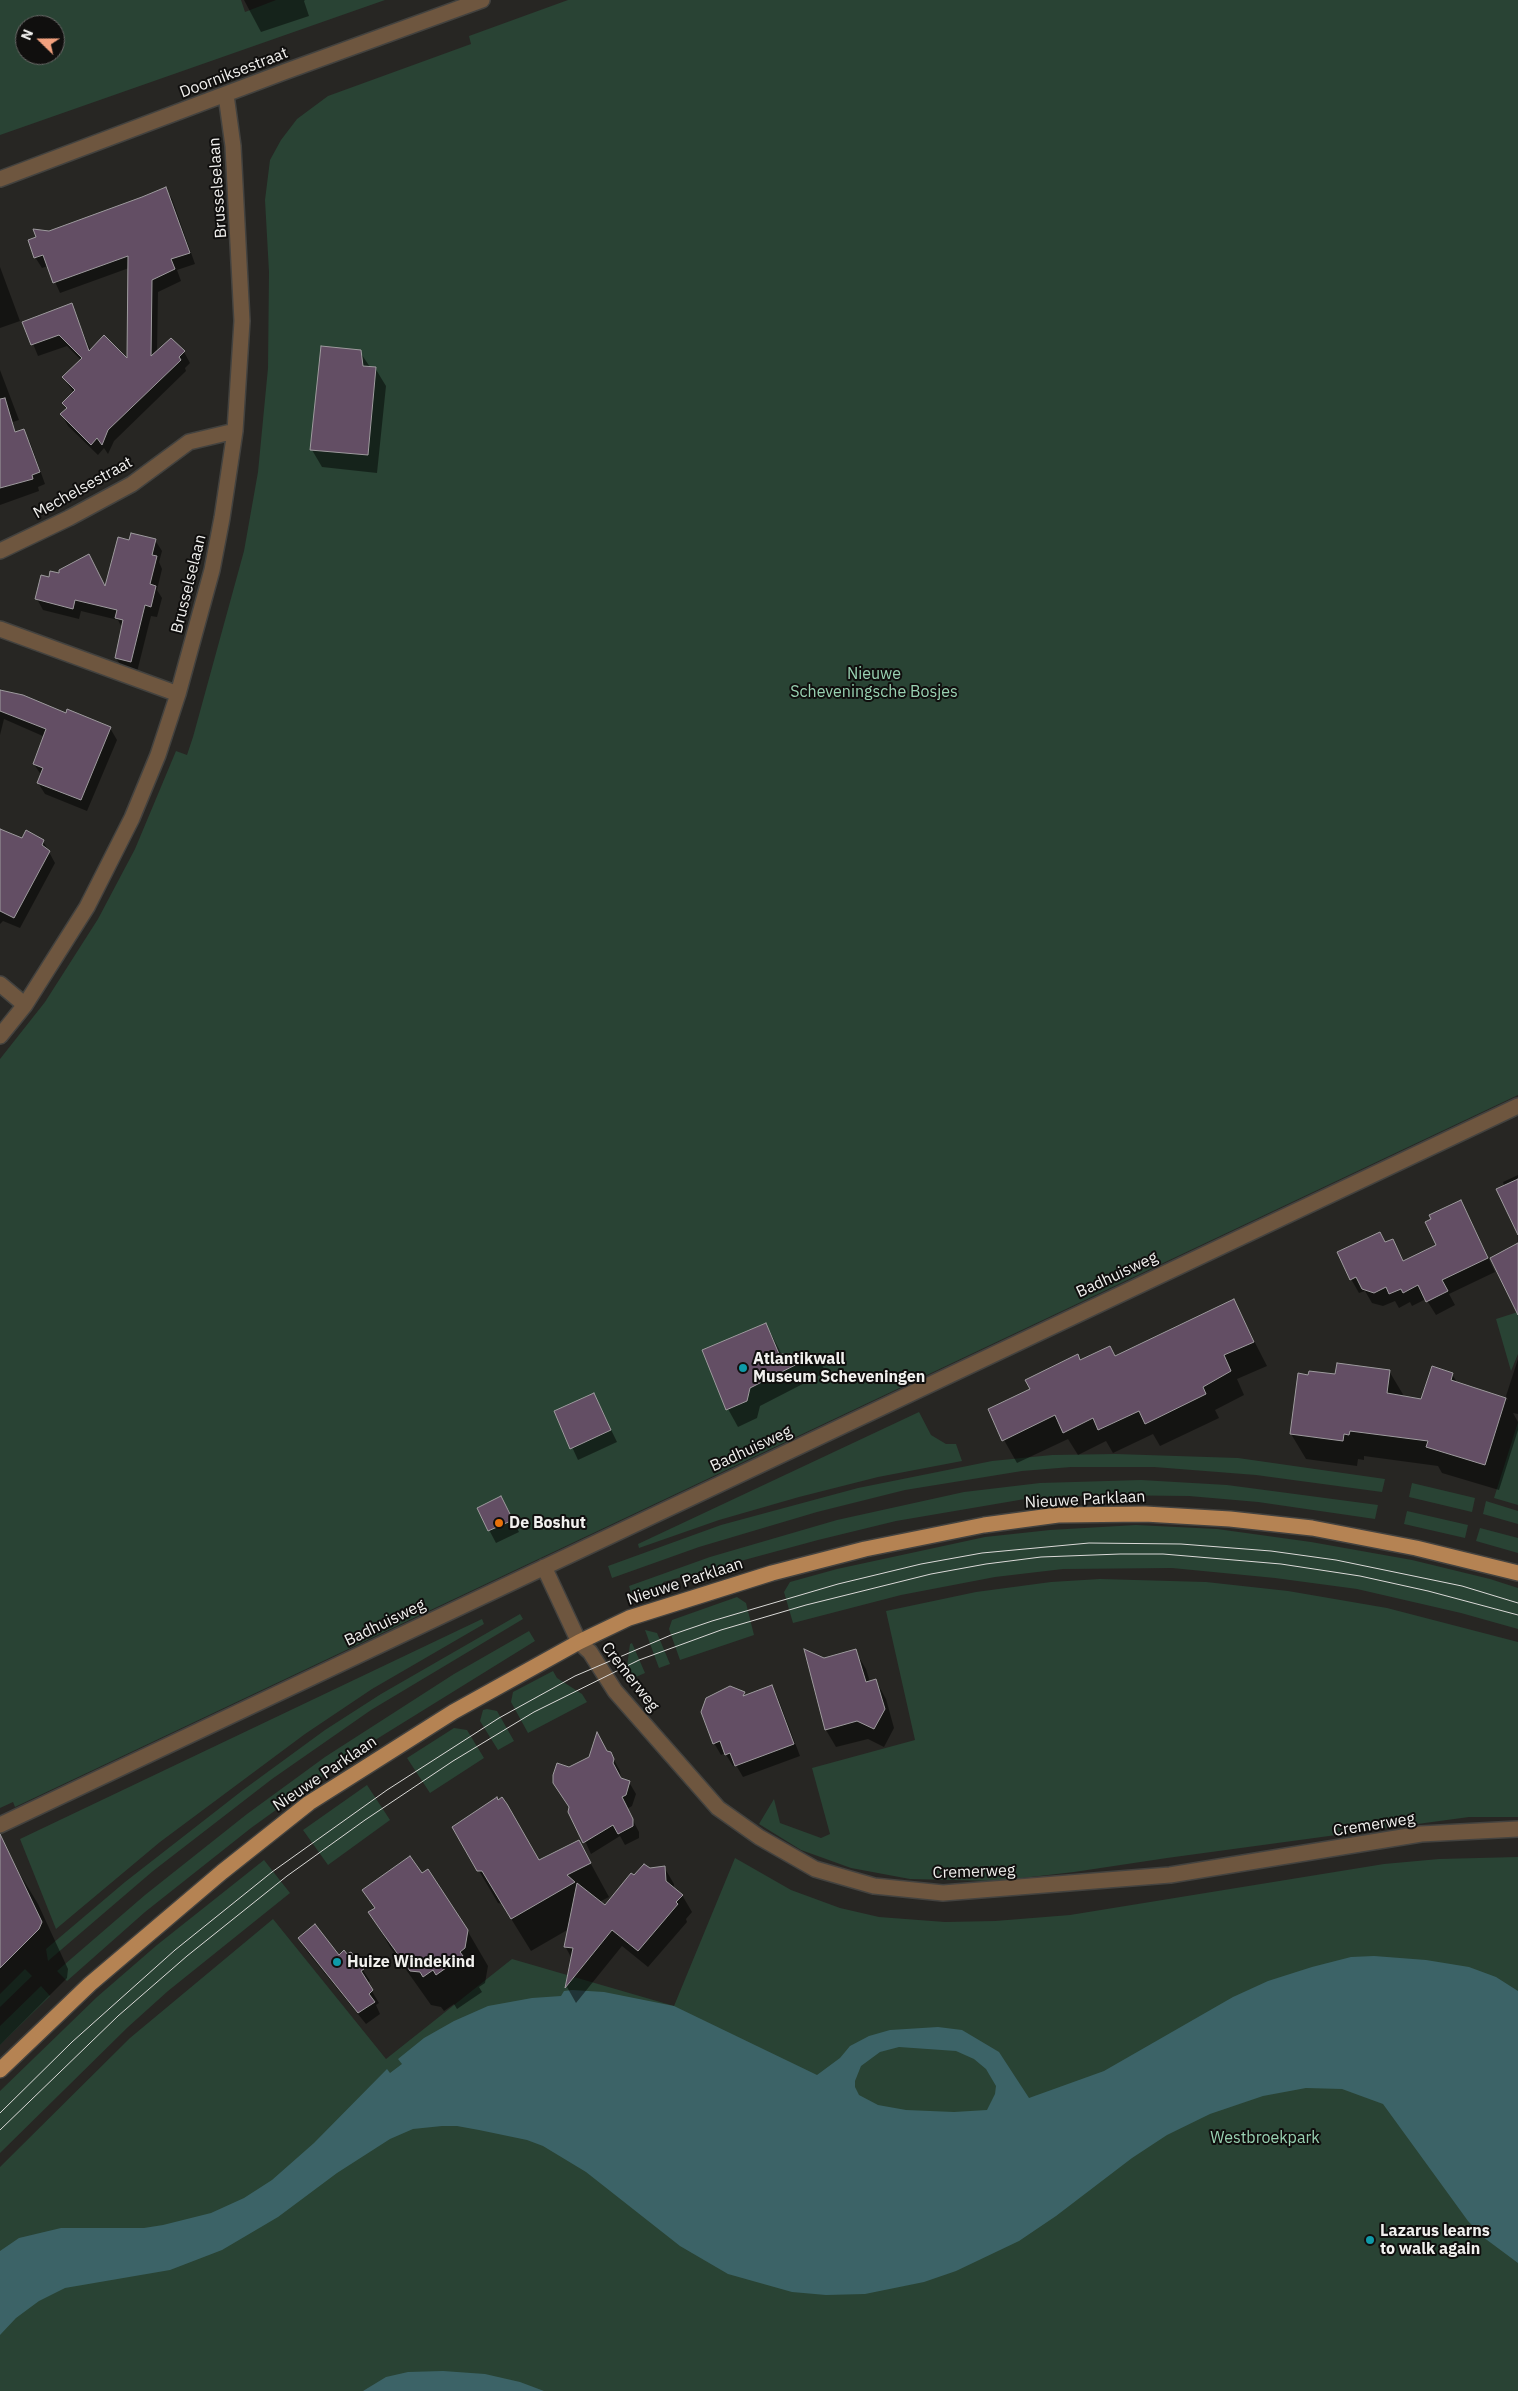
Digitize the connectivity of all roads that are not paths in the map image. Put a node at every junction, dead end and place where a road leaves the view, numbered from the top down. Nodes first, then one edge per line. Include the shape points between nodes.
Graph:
1 (482, 0) edge
2 (226, 95) junction
3 (0, 180) edge
4 (235, 431) junction
5 (0, 551) edge
6 (0, 629) edge
7 (178, 694) junction
8 (0, 984) edge
9 (25, 1005) junction
10 (0, 1036) edge
11 (1518, 1106) edge
12 (544, 1567) junction
13 (1518, 1573) edge
14 (579, 1642) junction
15 (0, 1825) edge
16 (1518, 1829) edge
17 (0, 2070) edge

1 - 2 street, Doorniksestraat
2 - 3 street, Doorniksestraat
2 - 4 street, Brusselselaan via 233,146 242,321
4 - 5 street, Mechelsestraat via 189,442 132,484
4 - 7 street, Brusselselaan via 214,561
6 - 7 street
7 - 9 street, Brusselselaan via 158,755 115,855 87,907
8 - 9 street
9 - 10 street, Brusselselaan
11 - 12 street, Badhuisweg
12 - 14 street, Cremerweg
12 - 15 street, Badhuisweg
13 - 14 main road, Nieuwe Parklaan via 1416,1548 1312,1528 1154,1514 1058,1515 927,1535 772,1573 629,1618
14 - 16 street, Cremerweg via 590,1652 615,1691 718,1808 759,1838 815,1869 874,1886 943,1893 1170,1875 1421,1834
14 - 17 main road, Nieuwe Parklaan via 453,1712 309,1803 90,1984

